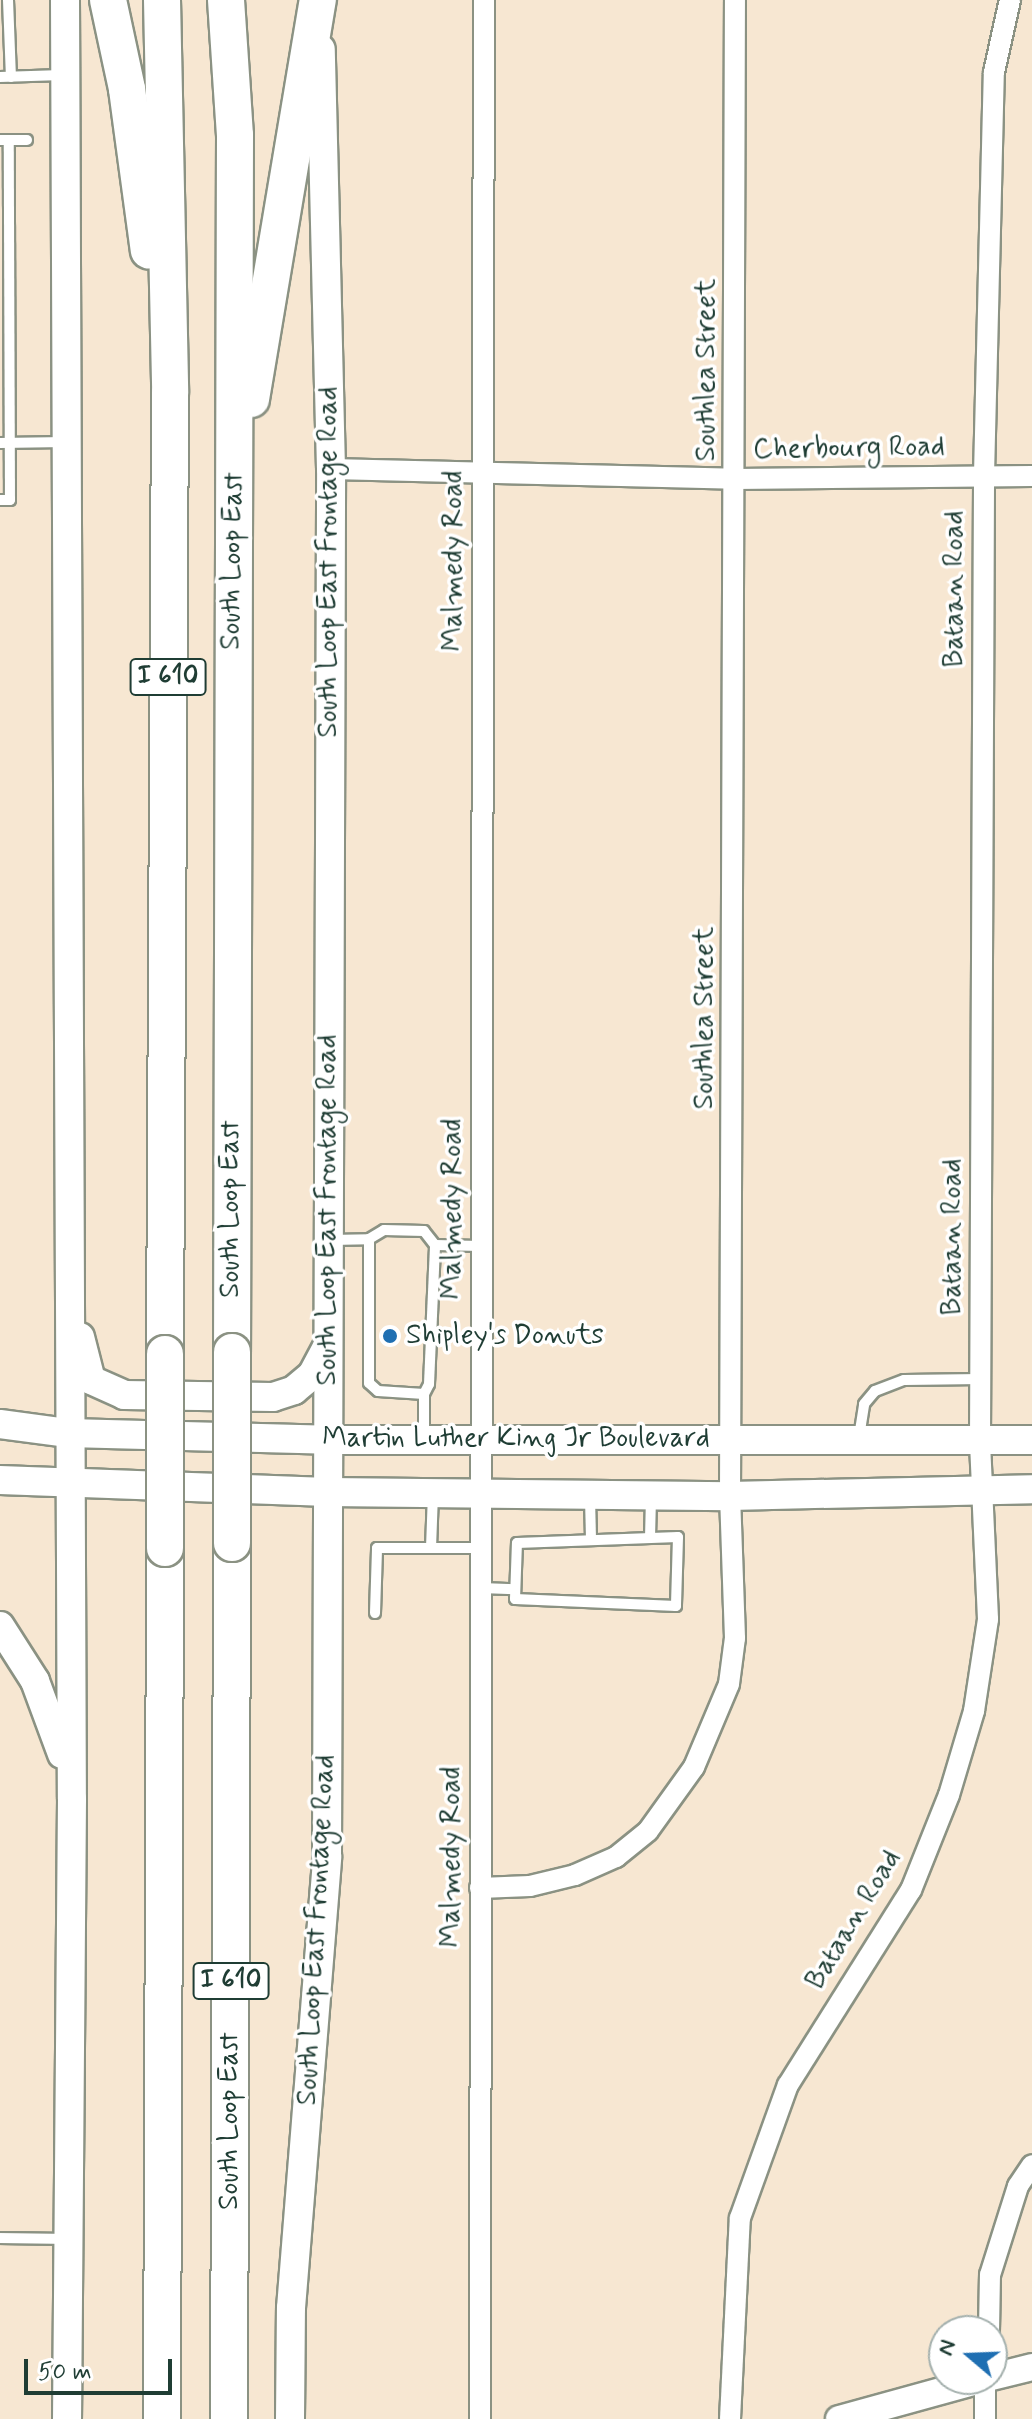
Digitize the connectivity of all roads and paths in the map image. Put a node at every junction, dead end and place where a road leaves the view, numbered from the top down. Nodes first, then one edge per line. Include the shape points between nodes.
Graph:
1 (8, 0) edge
2 (65, 0) edge
3 (108, 0) edge
4 (162, 0) edge
5 (226, 0) edge
6 (319, 0) edge
7 (484, 0) edge
8 (735, 0) edge
9 (1010, 0) edge
10 (69, 75) junction
11 (5, 77) edge
12 (4, 140) edge
13 (27, 140) dead end
14 (170, 393) junction
15 (6, 442) edge
16 (68, 442) junction
17 (331, 469) junction
18 (483, 474) junction
19 (984, 475) junction
20 (1032, 476) edge
21 (735, 479) junction
22 (0, 500) edge
23 (234, 503) junction
24 (68, 1137) junction
25 (369, 1239) junction
26 (328, 1240) junction
27 (435, 1245) junction
28 (481, 1246) junction
29 (328, 1345) junction
30 (981, 1379) junction
31 (424, 1394) junction
32 (0, 1424) edge
33 (68, 1433) junction
34 (731, 1438) junction
35 (859, 1439) junction
36 (328, 1440) junction
37 (424, 1440) junction
38 (480, 1440) junction
39 (980, 1440) junction
40 (1032, 1440) edge
41 (0, 1480) edge
42 (69, 1486) junction
43 (982, 1489) junction
44 (1032, 1489) edge
45 (328, 1492) junction
46 (433, 1493) junction
47 (481, 1493) junction
48 (590, 1494) junction
49 (651, 1495) junction
50 (730, 1496) junction
51 (650, 1538) junction
52 (591, 1540) junction
53 (431, 1548) junction
54 (481, 1548) junction
55 (481, 1588) junction
56 (515, 1589) junction
57 (375, 1613) dead end
58 (0, 1626) edge
59 (72, 1799) junction
60 (480, 1888) junction
61 (1032, 2165) edge
62 (0, 2238) edge
63 (68, 2239) junction
64 (989, 2315) edge
65 (161, 2347) junction
66 (1032, 2367) edge
67 (1008, 2373) edge
68 (928, 2394) edge
69 (984, 2395) edge
70 (67, 2419) edge
71 (153, 2419) edge
72 (162, 2419) edge
73 (229, 2419) edge
74 (290, 2419) edge
75 (480, 2419) edge
76 (730, 2419) edge
77 (839, 2419) edge
78 (985, 2419) edge

1 - 11 lane
2 - 10 main road
3 - 14 highway via 127,89
4 - 14 highway, I 610
5 - 23 highway, South Loop East / I 610 via 235,135
6 - 17 main road, South Loop East Frontage Road
6 - 23 highway
7 - 18 street, Malmedy Road
8 - 21 street, Southlea Street
9 - 19 street, Bataan Road via 994,72
10 - 11 lane
10 - 16 main road
12 - 13 lane
12 - 15 lane
14 - 65 highway, I 610, bridge
15 - 16 lane
15 - 22 lane via 10,500
16 - 24 main road
17 - 18 street, Cherbourg Road
17 - 26 main road, South Loop East Frontage Road
18 - 21 street, Cherbourg Road
18 - 28 street, Malmedy Road
19 - 20 street, Cherbourg Road
19 - 21 street, Cherbourg Road
19 - 30 street, Bataan Road
21 - 34 street, Southlea Street
23 - 73 highway, South Loop East / I 610, bridge
24 - 29 main road via 79,1179 80,1347 91,1380 124,1395 273,1397 294,1390 312,1375
24 - 33 main road
25 - 26 lane
25 - 27 lane via 384,1230 424,1231
25 - 31 lane via 369,1383 378,1391
26 - 29 main road, South Loop East Frontage Road
27 - 28 lane
27 - 31 lane via 429,1384
28 - 38 street, Malmedy Road
29 - 36 main road, South Loop East Frontage Road
30 - 35 lane via 904,1380 875,1391 864,1404
30 - 39 street, Bataan Road
31 - 37 lane
32 - 33 main road, Martin Luther King Jr Boulevard
33 - 36 main road, Martin Luther King Jr Boulevard
33 - 42 main road
34 - 35 main road, Martin Luther King Jr Boulevard
34 - 38 main road, Martin Luther King Jr Boulevard
34 - 50 street, Southlea Street
35 - 39 main road, Martin Luther King Jr Boulevard
36 - 37 main road, Martin Luther King Jr Boulevard
36 - 45 main road, South Loop East Frontage Road
37 - 38 main road, Martin Luther King Jr Boulevard
38 - 47 street, Malmedy Road
39 - 40 main road, Martin Luther King Jr Boulevard
39 - 43 street, Bataan Road
41 - 42 main road, Martin Luther King Jr Boulevard
42 - 45 main road, Martin Luther King Jr Boulevard
42 - 59 main road
43 - 44 main road, Martin Luther King Jr Boulevard
43 - 50 main road, Martin Luther King Jr Boulevard
43 - 76 street, Bataan Road via 988,1619 974,1711 949,1795 911,1890 788,2085 740,2218
45 - 46 main road, Martin Luther King Jr Boulevard
45 - 74 main road, South Loop East Frontage Road via 327,1856 291,2308
46 - 47 main road, Martin Luther King Jr Boulevard
46 - 53 lane
47 - 48 main road, Martin Luther King Jr Boulevard
47 - 54 street, Malmedy Road
48 - 49 main road, Martin Luther King Jr Boulevard
48 - 52 lane
49 - 50 main road, Martin Luther King Jr Boulevard
49 - 51 lane
50 - 60 street, Southlea Street via 735,1638 729,1684 715,1725 672,1802 616,1857 530,1886
51 - 52 lane
51 - 56 lane via 678,1537 676,1606 515,1599
52 - 56 lane via 517,1543
53 - 54 lane
53 - 57 lane via 377,1548
54 - 55 street, Malmedy Road
55 - 56 lane
55 - 60 street, Malmedy Road
58 - 59 main road via 35,1681 59,1741
59 - 63 main road
60 - 75 street, Malmedy Road
61 - 64 street via 1018,2186 990,2275
62 - 63 lane
63 - 70 main road
65 - 71 highway
65 - 72 highway, I 610
66 - 67 street
68 - 77 street
69 - 78 street

